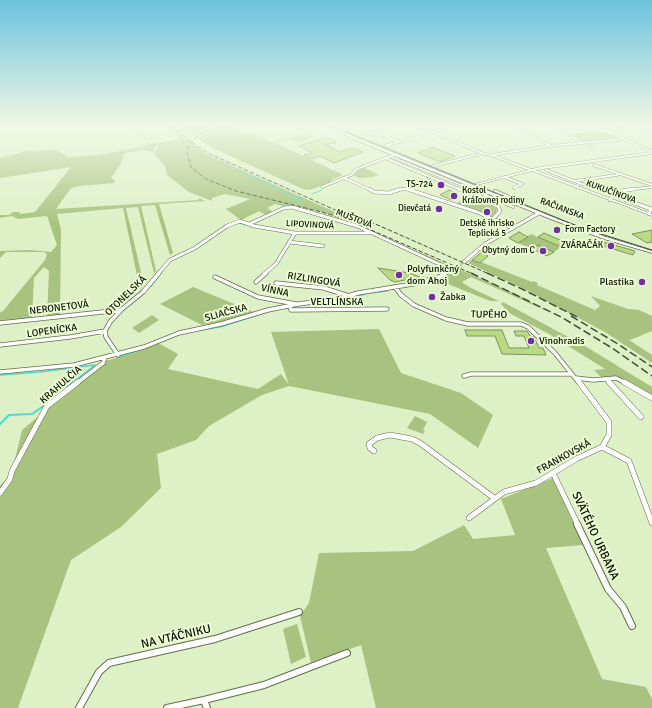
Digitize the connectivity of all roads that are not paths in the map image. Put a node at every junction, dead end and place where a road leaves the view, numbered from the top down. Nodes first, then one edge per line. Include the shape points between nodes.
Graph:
1 (385, 158) joint
2 (401, 158) edge
3 (402, 158) edge
4 (413, 158) edge
5 (464, 158) edge
6 (500, 158) edge
7 (610, 158) edge
8 (433, 166) junction
9 (522, 166) junction
10 (594, 166) dead end
11 (540, 168) junction
12 (531, 170) junction
13 (546, 170) dead end
14 (542, 174) junction
15 (620, 174) junction
16 (504, 176) junction
17 (344, 178) junction
18 (575, 181) junction
19 (579, 182) junction
20 (477, 184) junction
21 (652, 186) edge
22 (322, 187) dead end
23 (576, 187) junction
24 (514, 188) dead end
25 (481, 190) dead end
26 (477, 192) junction
27 (473, 194) dead end
28 (611, 194) junction
29 (610, 200) junction
30 (652, 206) edge
31 (513, 207) dead end
32 (647, 207) junction
33 (539, 213) junction
34 (650, 215) edge
35 (493, 219) junction
36 (240, 221) joint
37 (249, 224) junction
38 (513, 228) junction
39 (295, 233) junction
40 (372, 233) junction
41 (289, 242) junction
42 (323, 246) dead end
43 (652, 248) edge
44 (652, 252) edge
45 (464, 262) tunnel mouth
46 (456, 268) tunnel mouth
47 (452, 270) junction
48 (216, 277) dead end
49 (256, 282) dead end
50 (276, 283) dead end
51 (395, 287) junction
52 (349, 296) junction
53 (298, 304) junction
54 (290, 306) junction
55 (387, 309) dead end
56 (121, 310) junction
57 (0, 323) edge
58 (105, 331) junction
59 (0, 345) edge
60 (118, 355) junction
61 (105, 358) junction
62 (0, 372) edge
63 (571, 374) junction
64 (464, 376) dead end
65 (576, 378) junction
66 (606, 379) junction
67 (652, 398) edge
68 (641, 417) dead end
69 (602, 447) junction
70 (374, 451) dead end
71 (553, 473) junction
72 (0, 493) edge
73 (494, 498) junction
74 (469, 518) dead end
75 (652, 523) edge
76 (299, 612) dead end
77 (632, 626) dead end
78 (347, 653) dead end
79 (204, 700) junction
80 (79, 708) edge
81 (167, 708) edge
82 (207, 708) edge

1 - 17 street via 357,169
1 - 35 street via 498,206 500,211
2 - 26 street
3 - 33 main road, RAČIANSKA
4 - 8 main road, RAČIANSKA
5 - 8 street
6 - 9 street, KUKUČÍNOVA
7 - 11 street
8 - 20 main road, RAČIANSKA
9 - 11 street
9 - 12 street, KUKUČÍNOVA
10 - 15 street
11 - 12 street
11 - 14 street
12 - 14 street, KUKUČÍNOVA
12 - 16 street
13 - 18 street
14 - 23 street, KUKUČÍNOVA
15 - 18 street
15 - 21 street
16 - 20 street
16 - 24 street via 522,184
17 - 22 street
17 - 35 street via 373,192 412,190
18 - 19 street
19 - 23 street
19 - 28 street
20 - 43 main road, RAČIANSKA via 591,229
21 - 28 street
23 - 29 street, KUKUČÍNOVA
25 - 26 street
26 - 27 street
26 - 31 street
28 - 29 street
28 - 32 street
29 - 34 street, KUKUČÍNOVA
30 - 32 street
32 - 34 street via 651,209
33 - 38 street
33 - 44 main road, RAČIANSKA via 605,238
35 - 38 street
36 - 37 street, LIPOVINOVÁ
36 - 56 street, OTONELSKÁ via 222,228 195,248 170,260 143,292
37 - 39 street, LIPOVINOVÁ
37 - 40 street, MUŠTOVÁ via 284,208 292,207
38 - 45 street via 485,244
39 - 40 street, LIPOVINOVÁ
39 - 41 street, VÍNNA
40 - 47 street, MUŠTOVÁ
41 - 42 street
41 - 49 street, VÍNNA via 276,264
46 - 47 street, SLIAČSKA
47 - 51 street, SLIAČSKA via 432,279
48 - 53 street, VÍNNA via 258,297
50 - 52 street, RIZLINGOVÁ via 332,289
51 - 52 street, SLIAČSKA
51 - 63 street, TUPÉHO via 414,305 446,319 468,324 525,325 555,353
52 - 53 street, SLIAČSKA
53 - 54 street, SLIAČSKA
54 - 55 street, VELTLÍNSKA via 290,310
54 - 60 street, SLIAČSKA via 179,333
56 - 57 street, NERONETOVÁ
56 - 58 street, OTONELSKÁ
58 - 59 street, LOPENÍCKA
58 - 60 street, OTONELSKÁ
60 - 61 street, SLIAČSKA
61 - 62 street, SLIAČSKA via 74,365
61 - 72 street, KRAHULČIA via 48,406
63 - 64 street
63 - 65 street, FRANKOVSKÁ
65 - 66 street
65 - 69 street, FRANKOVSKÁ via 609,422 609,435
66 - 67 street via 621,380
66 - 68 street
69 - 71 street, FRANKOVSKÁ
69 - 75 street via 629,461
70 - 73 street via 369,444 377,438 390,435 412,439
71 - 73 street, FRANKOVSKÁ via 536,483 504,492
71 - 77 street, SVÄTÉHO URBANA via 608,589 623,607
73 - 74 street, FRANKOVSKÁ
76 - 80 street, NA VTÁČNIKU via 215,639 109,663 99,672
78 - 79 street via 264,685
79 - 81 street
79 - 82 street

